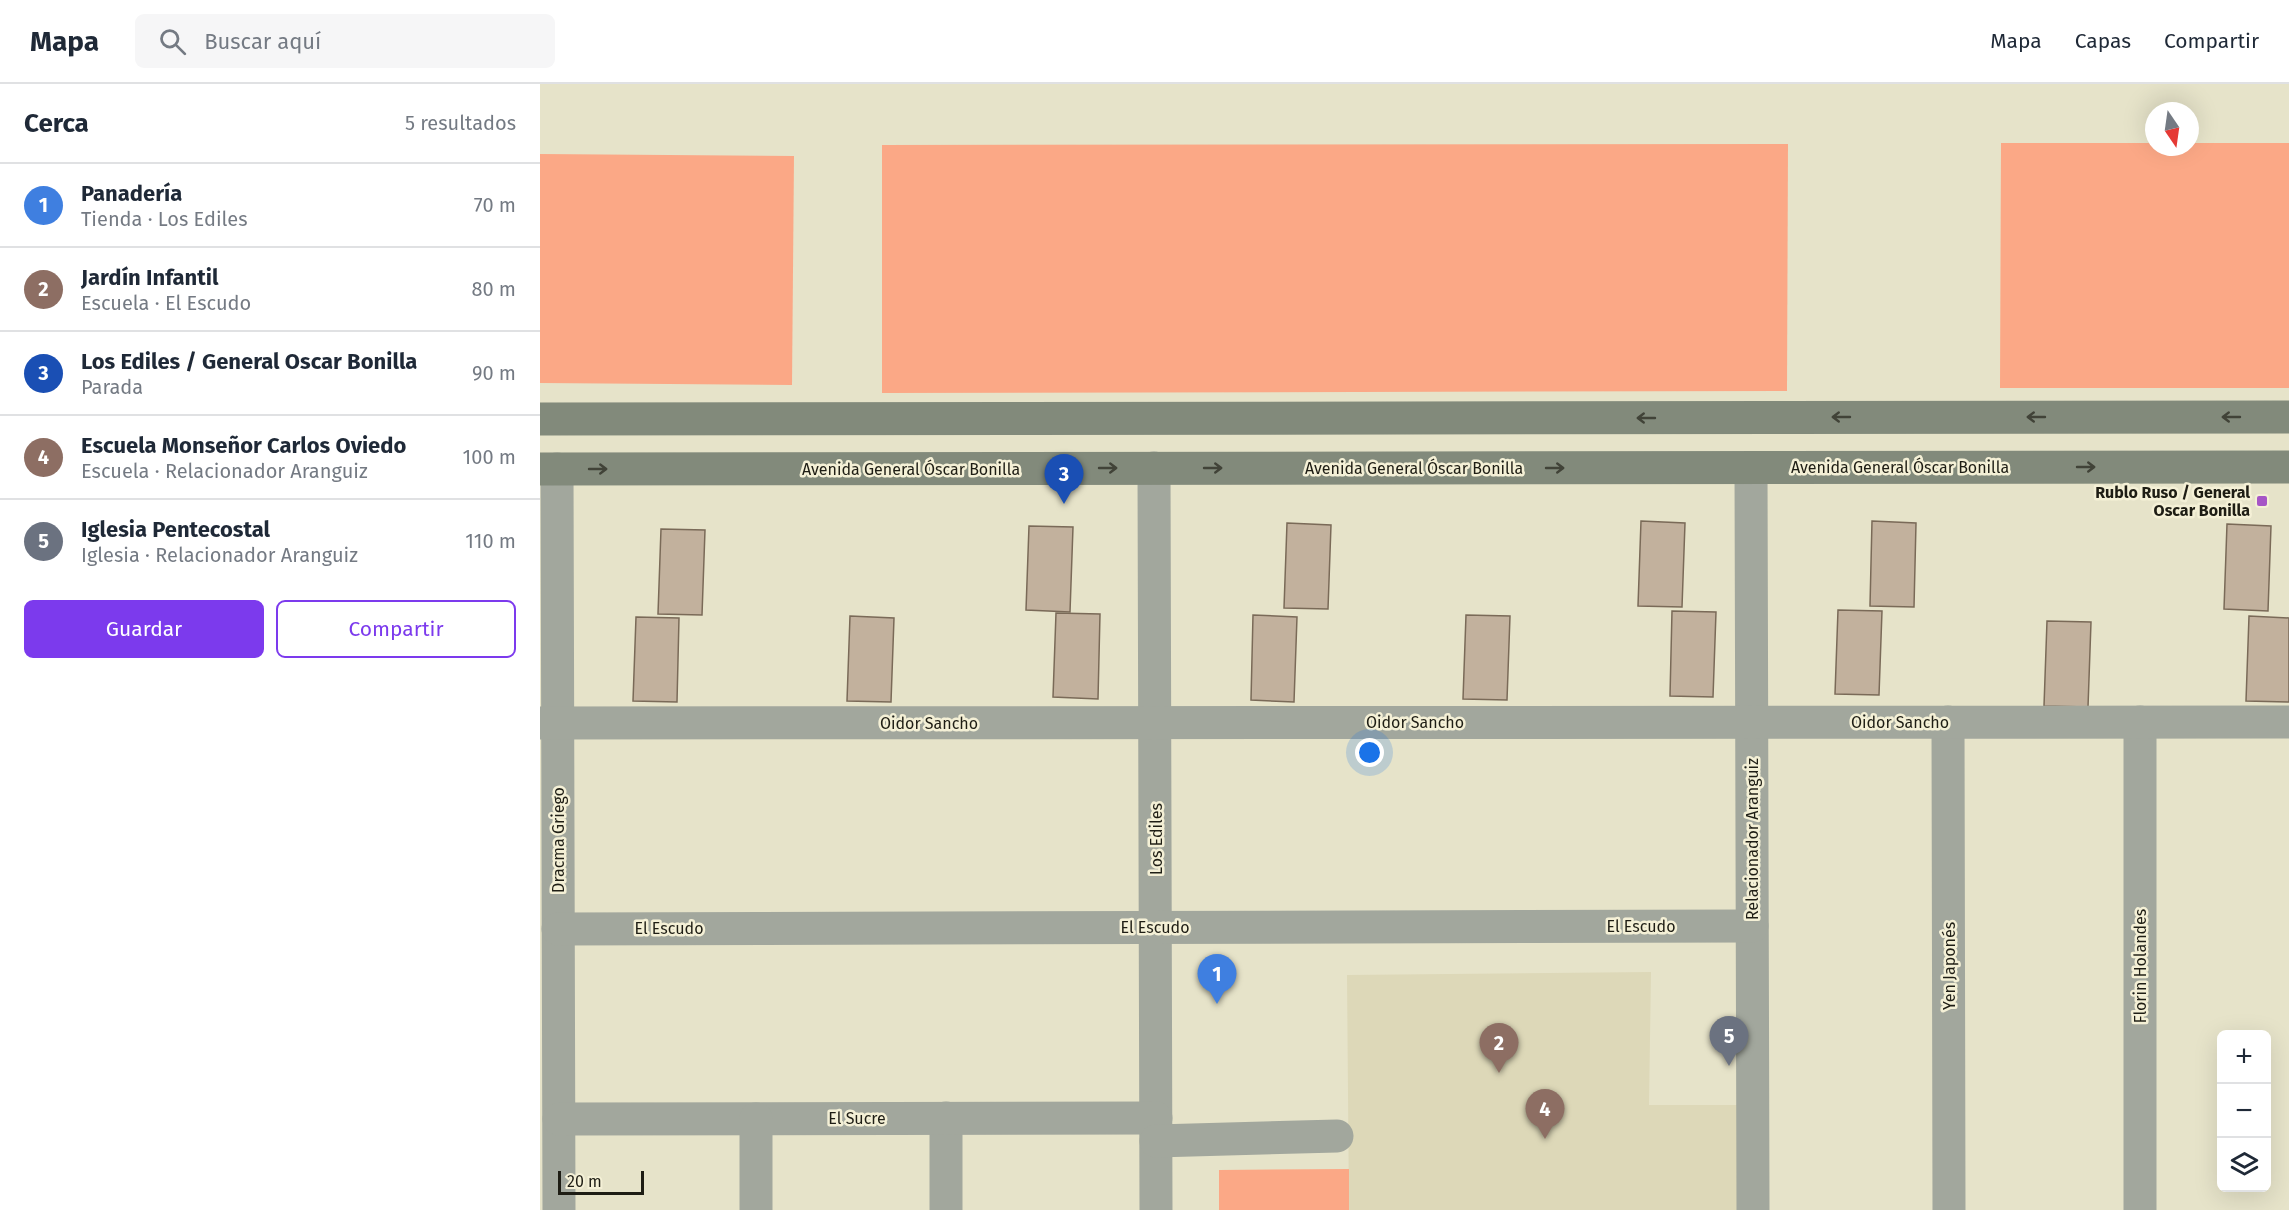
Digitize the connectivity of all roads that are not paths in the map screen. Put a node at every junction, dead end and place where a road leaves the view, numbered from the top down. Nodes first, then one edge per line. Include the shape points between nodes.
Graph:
1 (2289, 417) edge
2 (540, 419) edge
3 (2289, 467) edge
4 (1154, 468) junction
5 (1751, 468) junction
6 (548, 469) edge
7 (1156, 722) junction
8 (1751, 722) junction
9 (1948, 722) junction
10 (2140, 722) junction
11 (2289, 722) edge
12 (549, 723) edge
13 (1752, 926) junction
14 (1156, 927) junction
15 (558, 928) junction
16 (946, 1118) junction
17 (559, 1119) junction
18 (756, 1119) junction
19 (1156, 1130) junction
20 (1337, 1136) dead end
21 (559, 1210) edge
22 (756, 1210) edge
23 (946, 1210) edge
24 (1156, 1210) edge
25 (1753, 1210) edge
26 (1949, 1210) edge
27 (2140, 1210) edge

1 -> 2 main road
5 -> 3 main road, Avenida General Óscar Bonilla
4 -> 5 main road, Avenida General Óscar Bonilla
6 -> 4 main road, Avenida General Óscar Bonilla
4 - 7 street, Los Ediles
5 - 8 street, Relacionador Aranguiz
6 - 12 street, Dracma Griego
7 - 8 street, Oidor Sancho
7 - 12 street, Oidor Sancho
7 - 14 street, Los Ediles
8 - 9 street, Oidor Sancho
8 - 13 street, Relacionador Aranguiz
9 - 10 street, Oidor Sancho
9 - 26 street, Yen Japonés
10 - 11 street, Oidor Sancho
10 - 27 street, Florin Holandes
12 - 15 street, Dracma Griego
13 - 14 street, El Escudo
13 - 25 street, Relacionador Aranguiz
14 - 15 street, El Escudo
14 - 19 street, Los Ediles
15 - 17 street, Dracma Griego
16 - 18 street, El Sucre
16 - 19 street, El Sucre
16 - 23 street
17 - 18 street, El Sucre
17 - 21 street, Dracma Griego
18 - 22 street
19 - 20 street, El Sucre
19 - 24 street, Los Ediles

